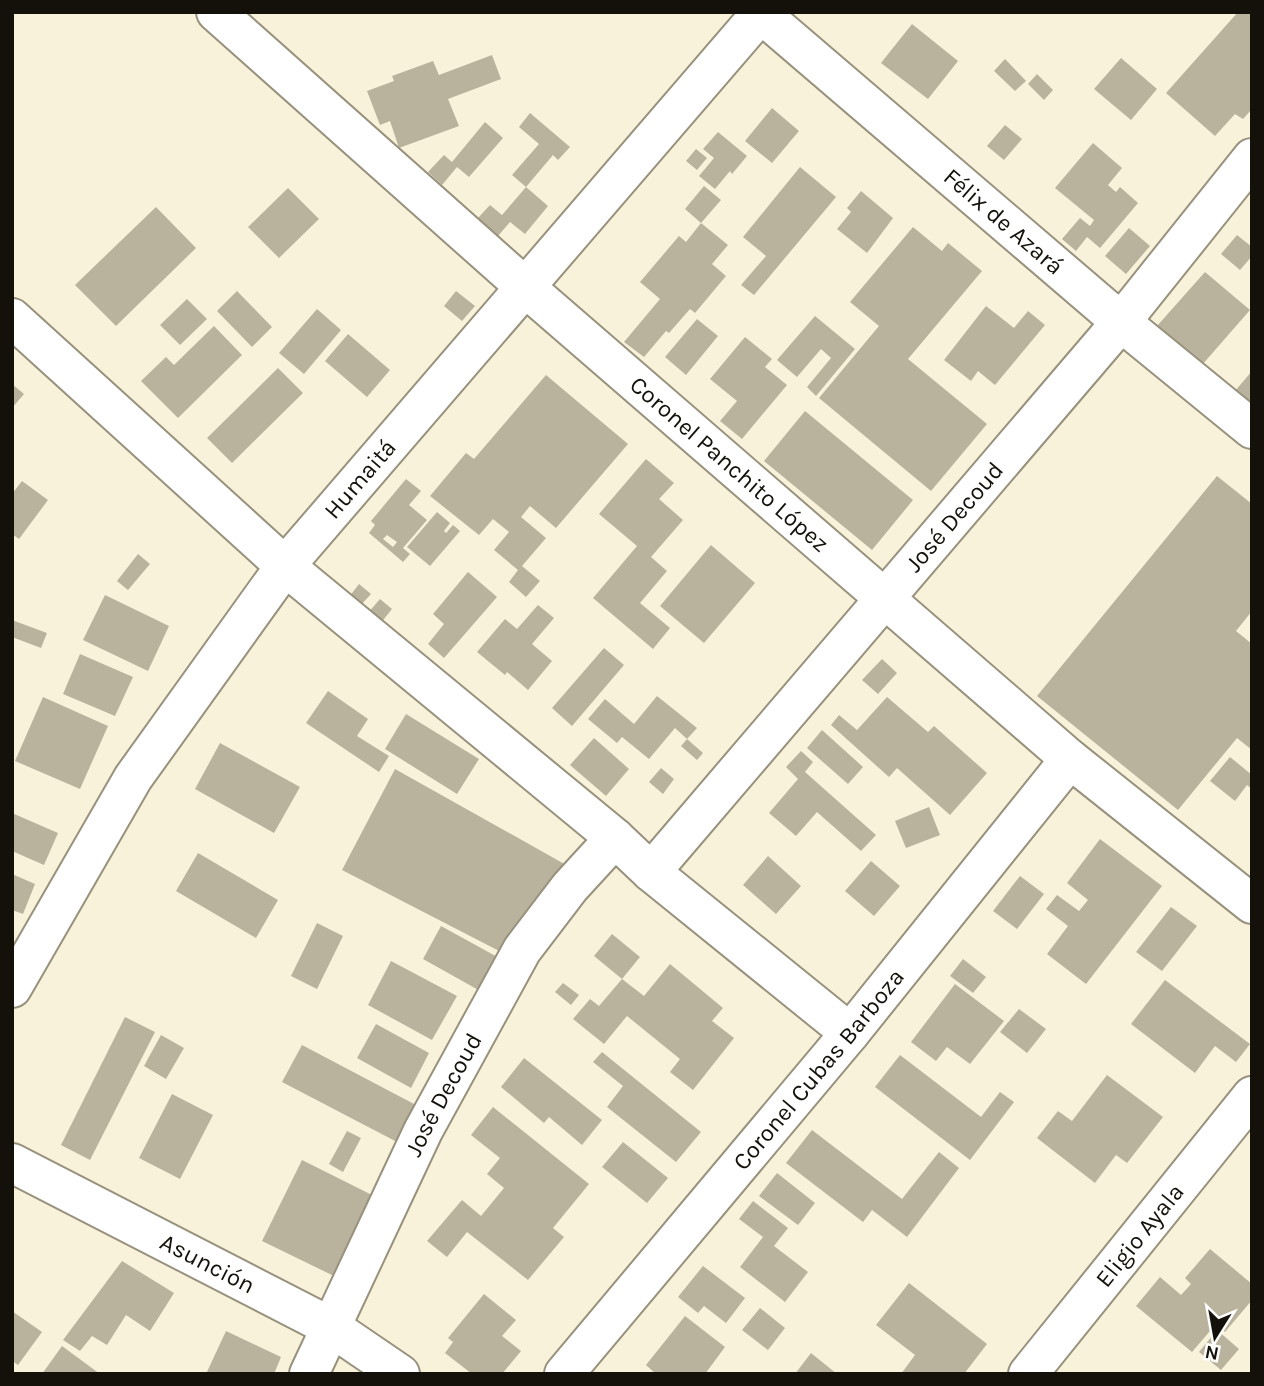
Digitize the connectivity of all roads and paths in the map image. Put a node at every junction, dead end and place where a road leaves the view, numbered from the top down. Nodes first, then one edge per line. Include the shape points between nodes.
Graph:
1 (216, 12) edge
2 (760, 13) edge
3 (1252, 158) edge
4 (525, 287) junction
5 (12, 318) edge
6 (1121, 322) junction
7 (1252, 429) edge
8 (285, 566) junction
9 (887, 599) junction
10 (1070, 759) junction
11 (615, 838) junction
12 (651, 872) junction
13 (1248, 894) edge
14 (12, 988) edge
15 (850, 1033) junction
16 (1252, 1096) edge
17 (12, 1163) edge
18 (331, 1326) junction
19 (309, 1374) edge
20 (400, 1374) edge
21 (564, 1374) edge
22 (1028, 1374) edge

1 - 4 street, Coronel Panchito López
2 - 4 street, Humaitá
2 - 6 street, Félix de Azará
3 - 6 street, José Decoud
4 - 8 street, Humaitá
4 - 9 street, Coronel Panchito López
5 - 8 street
6 - 7 street, Félix de Azará
6 - 9 street, José Decoud
8 - 11 street
8 - 14 street, Humaitá via 133,778
9 - 10 street, Coronel Panchito López
9 - 12 street, José Decoud
10 - 13 street, Coronel Panchito López
10 - 15 street, Coronel Cubas Barboza
11 - 12 street
11 - 18 street, José Decoud via 522,950 423,1131
12 - 15 street
15 - 21 street, Coronel Cubas Barboza
16 - 22 street, Eligio Ayala
17 - 18 street, Asunción
18 - 19 street, José Decoud
18 - 20 street, Asunción

